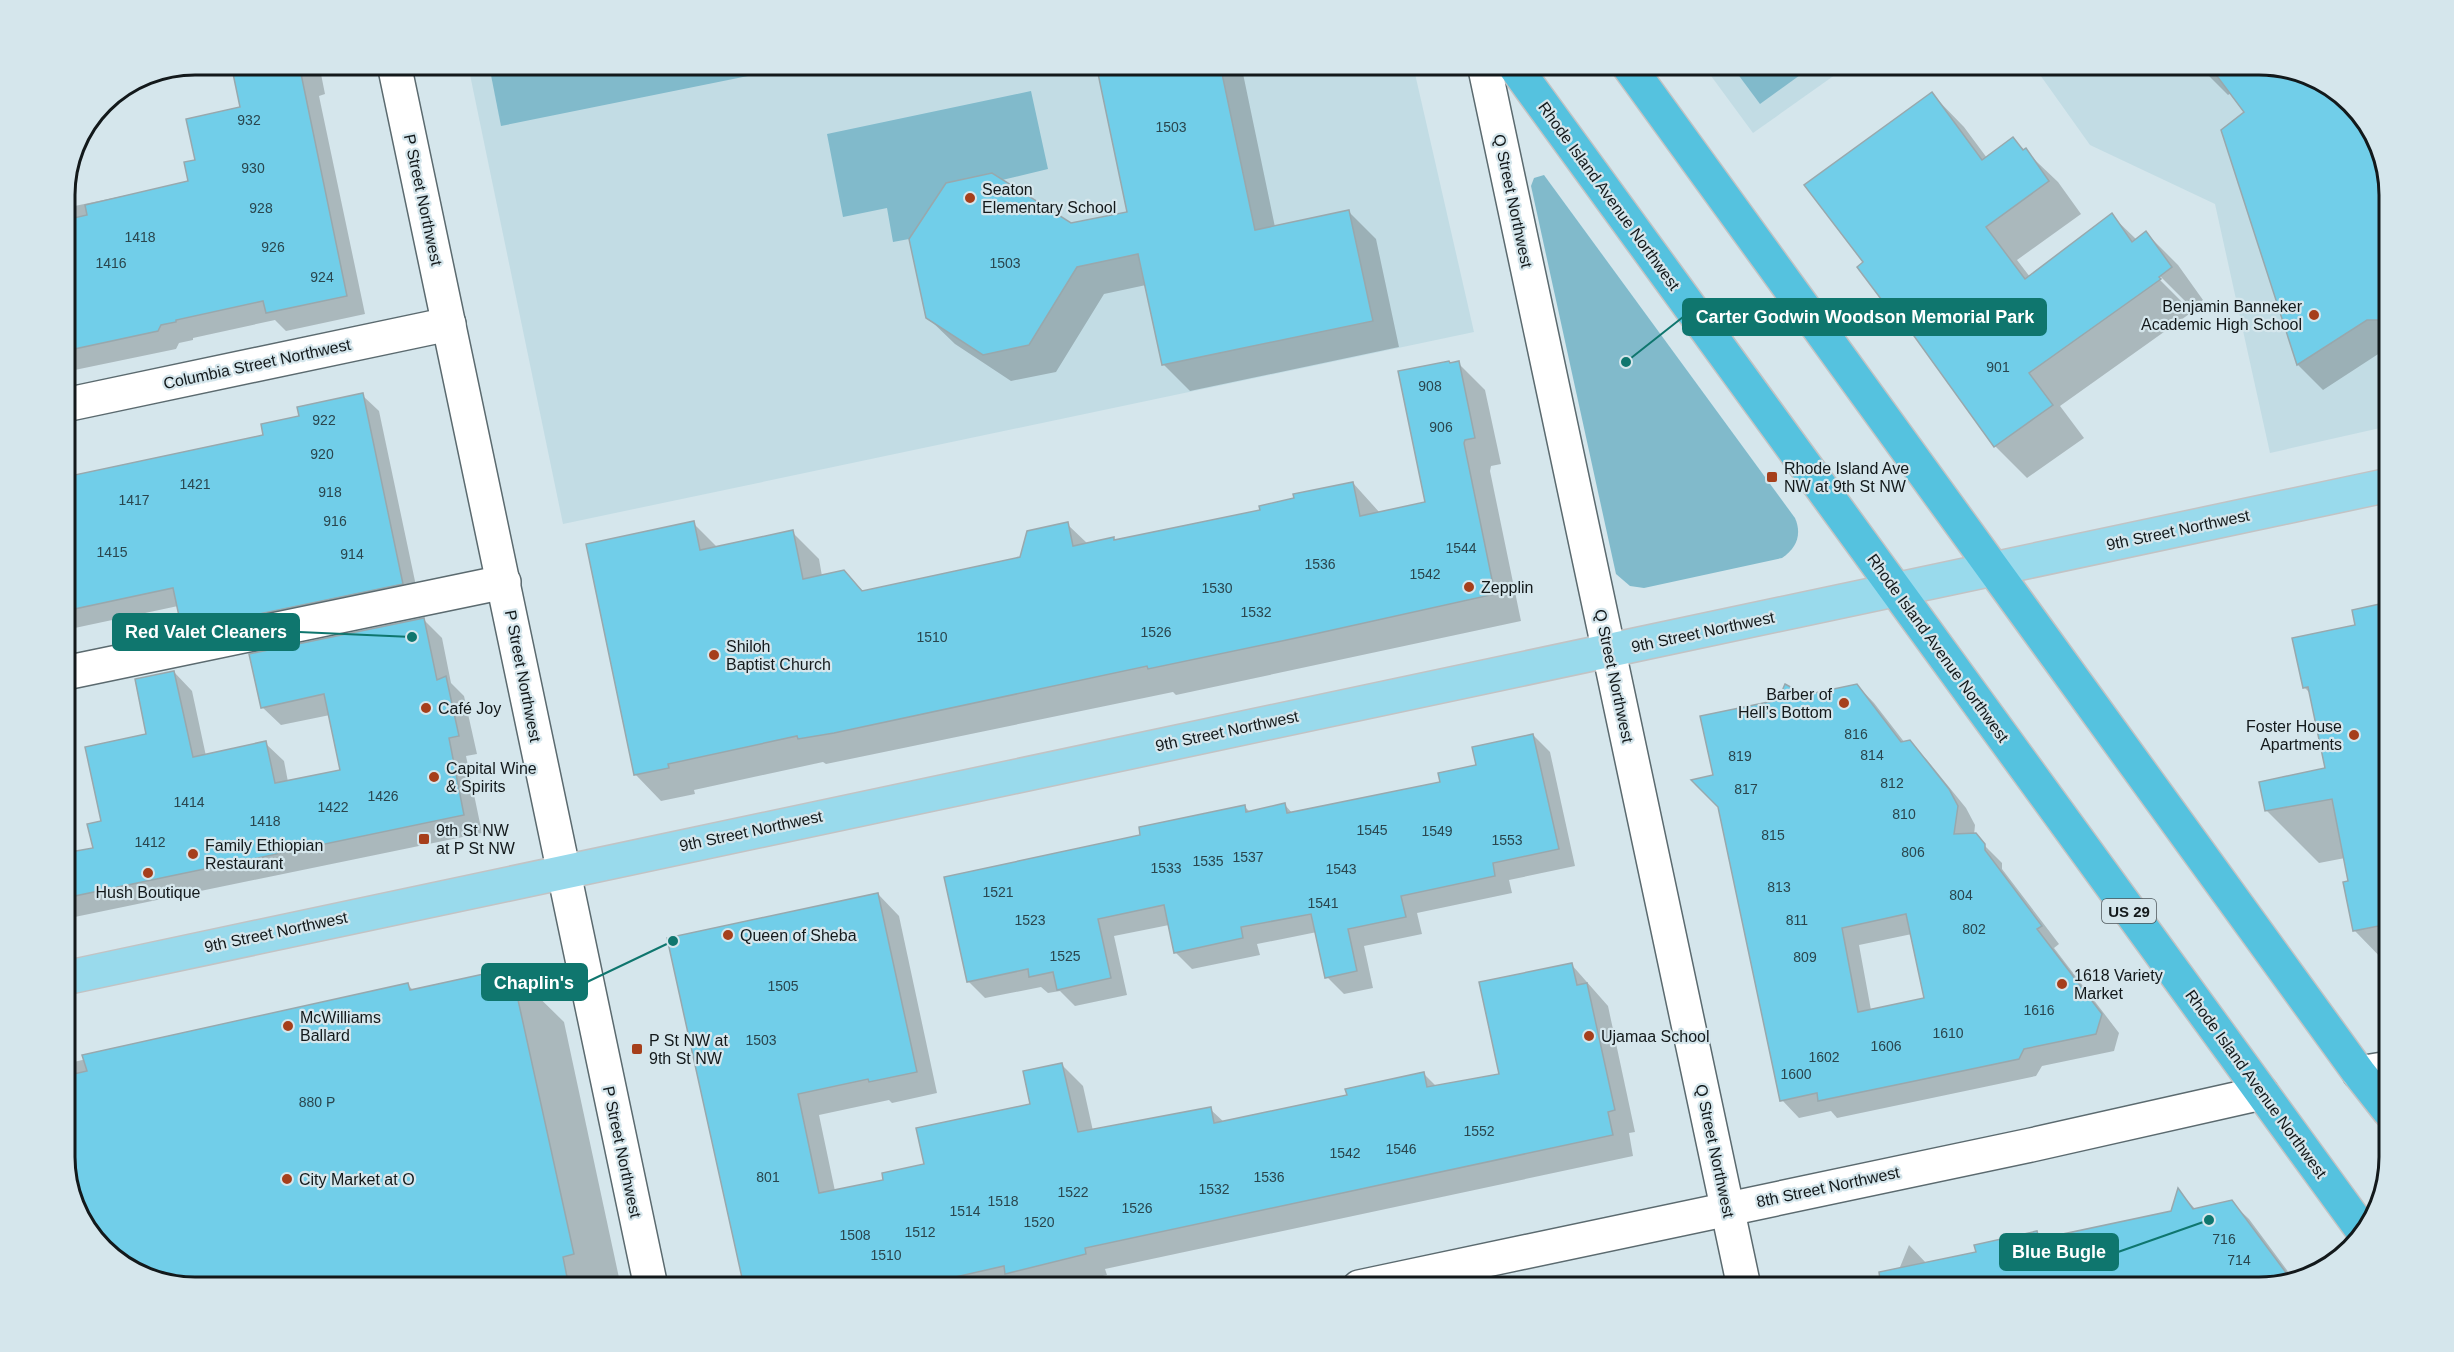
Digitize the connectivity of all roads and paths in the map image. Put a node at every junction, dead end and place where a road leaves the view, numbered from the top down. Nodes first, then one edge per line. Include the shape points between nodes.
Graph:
1 (396, 75) edge
2 (1486, 75) edge
3 (1521, 75) edge
4 (1635, 75) edge
5 (449, 324) junction
6 (75, 403) edge
7 (2379, 487) edge
8 (1994, 570) junction
9 (504, 582) junction
10 (1897, 590) junction
11 (1608, 652) junction
12 (75, 671) edge
13 (563, 870) junction
14 (75, 976) edge
15 (2374, 1071) edge
16 (2262, 1093) junction
17 (1728, 1208) junction
18 (2358, 1225) edge
19 (649, 1277) edge
20 (1406, 1277) edge
21 (1742, 1277) edge

1 - 5 street, P Street Northwest
2 - 11 street, Q Street Northwest
3 - 10 highway, Rhode Island Avenue Northwest / US 29
4 - 8 highway
5 - 6 street, Columbia Street Northwest
5 - 9 street, P Street Northwest
7 - 8 main road, 9th Street Northwest
8 - 10 main road, 9th Street Northwest
8 - 15 highway
9 - 12 street
9 - 13 street, P Street Northwest
10 - 11 main road, 9th Street Northwest
10 - 16 highway, Rhode Island Avenue Northwest / US 29
11 - 13 main road, 9th Street Northwest
11 - 17 street, Q Street Northwest
13 - 14 main road, 9th Street Northwest
13 - 19 street, P Street Northwest
16 - 17 street, 8th Street Northwest
16 - 18 highway, Rhode Island Avenue Northwest / US 29
17 - 20 street, 8th Street Northwest
17 - 21 street, Q Street Northwest

